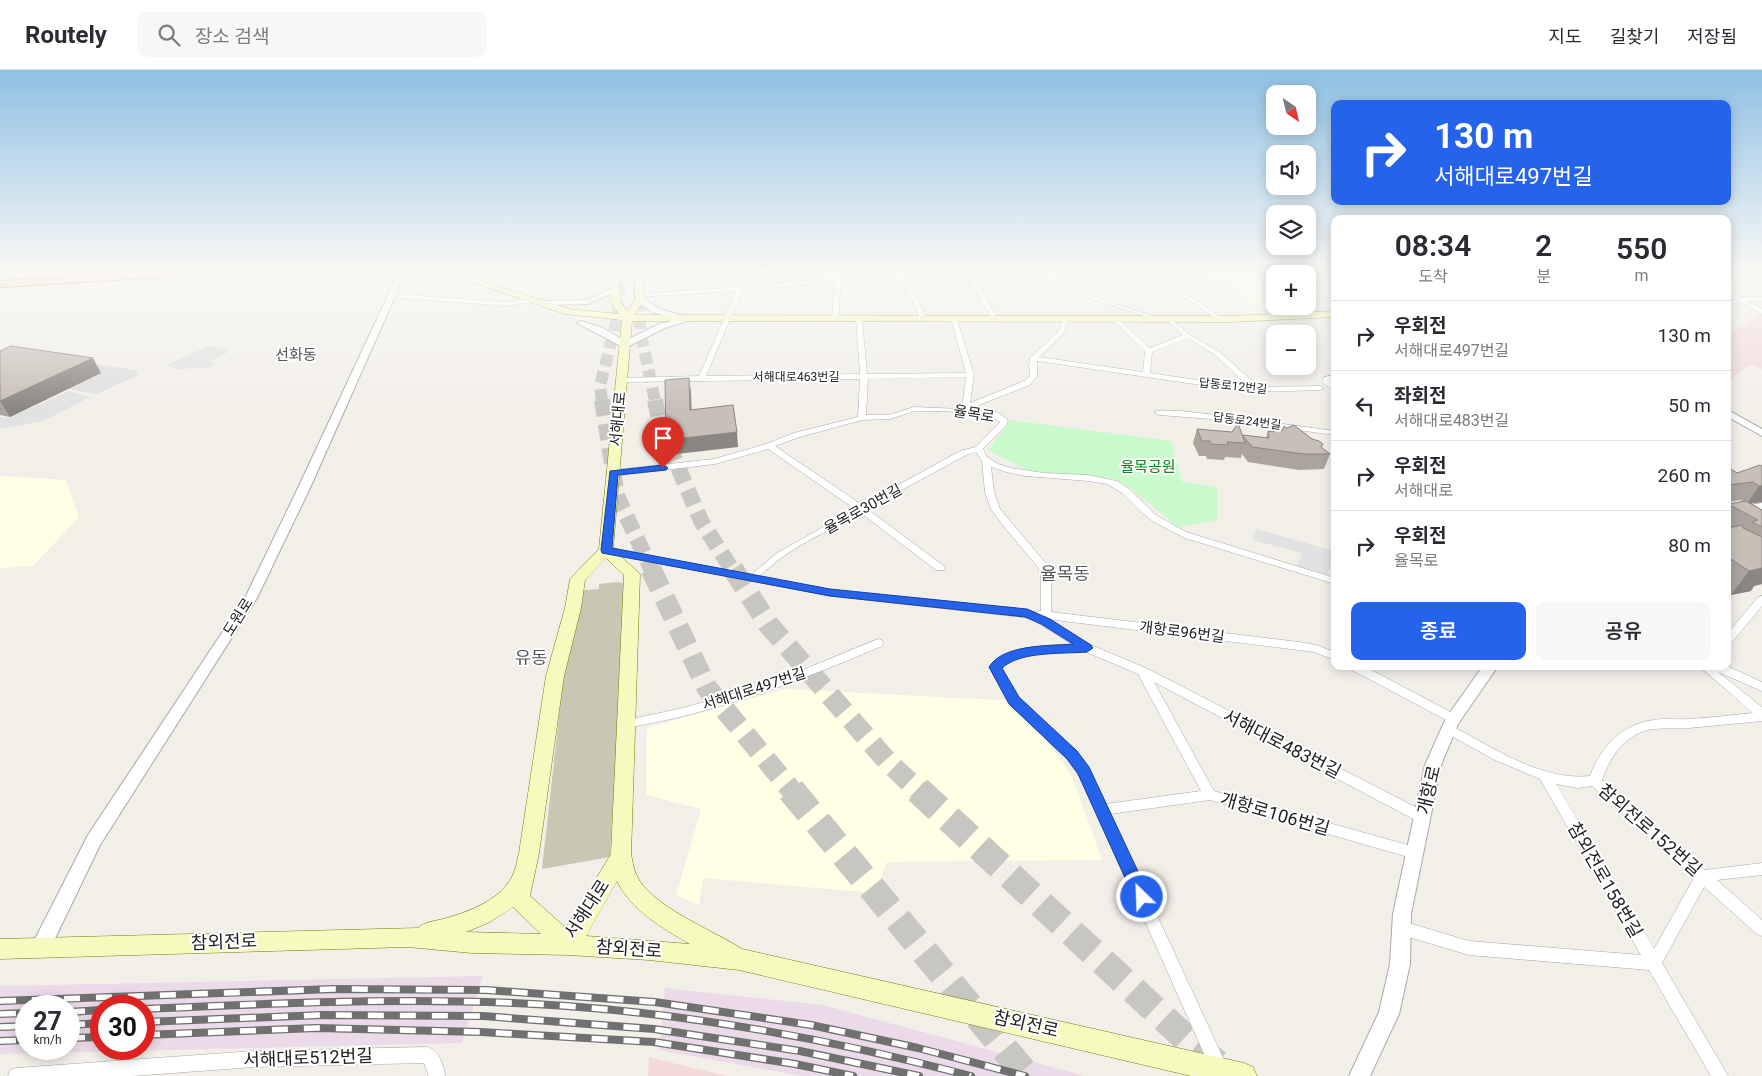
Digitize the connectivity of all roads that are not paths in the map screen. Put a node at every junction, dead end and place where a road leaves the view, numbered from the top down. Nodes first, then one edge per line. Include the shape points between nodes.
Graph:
1 (383, 316) edge
2 (573, 316) edge
3 (607, 316) edge
4 (677, 316) edge
5 (728, 316) edge
6 (835, 316) edge
7 (922, 316) edge
8 (993, 316) edge
9 (1154, 316) edge
10 (1215, 316) edge
11 (1290, 316) edge
12 (627, 318) junction
13 (690, 319) junction
14 (727, 319) junction
15 (835, 319) junction
16 (859, 319) junction
17 (923, 319) junction
18 (954, 319) junction
19 (995, 319) junction
20 (1066, 319) junction
21 (1115, 319) junction
22 (1164, 319) junction
23 (1220, 319) junction
24 (581, 323) joint
25 (1188, 336) junction
26 (624, 345) junction
27 (1149, 354) junction
28 (1034, 358) junction
29 (1146, 374) junction
30 (970, 375) junction
31 (702, 377) junction
32 (864, 377) junction
33 (1331, 378) edge
34 (622, 380) junction
35 (1331, 386) edge
36 (1320, 388) dead end
37 (1257, 390) junction
38 (967, 410) junction
39 (1159, 413) dead end
40 (1731, 415) edge
41 (862, 418) junction
42 (1331, 432) edge
43 (1762, 432) edge
44 (769, 446) junction
45 (979, 449) junction
46 (986, 460) junction
47 (614, 473) junction
48 (1762, 506) edge
49 (861, 509) junction
50 (1731, 511) edge
51 (606, 550) junction
52 (940, 568) dead end
53 (753, 578) junction
54 (1331, 580) edge
55 (1762, 599) edge
56 (1027, 613) junction
57 (1046, 616) junction
58 (1731, 635) edge
59 (878, 643) dead end
60 (1087, 648) junction
61 (1331, 655) edge
62 (1361, 670) edge
63 (1488, 670) edge
64 (1709, 670) edge
65 (1725, 670) edge
66 (1142, 671) junction
67 (1762, 687) edge
68 (1762, 716) edge
69 (627, 724) junction
70 (1451, 724) junction
71 (1546, 777) junction
72 (1594, 781) junction
73 (1210, 795) junction
74 (1104, 810) junction
75 (1422, 817) junction
76 (529, 853) junction
77 (1415, 853) junction
78 (621, 855) junction
79 (1762, 869) edge
80 (1703, 876) junction
81 (1402, 928) junction
82 (1762, 929) edge
83 (408, 937) junction
84 (568, 945) junction
85 (42, 947) junction
86 (0, 949) edge
87 (740, 959) junction
88 (1654, 963) junction
89 (1219, 1069) junction
90 (16, 1076) edge
91 (437, 1076) edge
92 (1244, 1076) edge
93 (1359, 1076) edge
94 (1720, 1076) edge

1 - 85 street, 도원로 via 251,598 94,840
2 - 24 main road
3 - 12 main road
4 - 13 street
5 - 14 street
6 - 15 street
7 - 17 street
8 - 19 street
9 - 22 street
10 - 23 street
11 - 23 main road
12 - 13 main road
12 - 26 main road, 서해대로
13 - 14 main road
13 - 26 street via 656,328
14 - 15 main road
14 - 31 street
15 - 16 main road
16 - 17 main road
16 - 32 street
17 - 18 main road
18 - 19 main road
18 - 30 street
19 - 20 main road
20 - 21 main road
20 - 28 street via 1057,337
21 - 22 main road
21 - 27 street
22 - 23 main road
22 - 25 street
24 - 26 street
25 - 27 street
25 - 37 street via 1223,356
26 - 34 main road, 서해대로
27 - 29 street
28 - 29 street, 답동로12번길
28 - 38 street via 1034,378 1028,383
29 - 37 street, 답동로12번길
30 - 32 street, 서해대로463번길
30 - 38 street
31 - 32 street, 서해대로463번길
31 - 34 street, 서해대로463번길
32 - 41 street
33 - 35 street via 1326,382
34 - 47 main road, 서해대로
36 - 37 street, 답동로12번길
38 - 41 street, 율목로 via 914,409 890,417
38 - 45 street, 율목로 via 994,414 1004,420
39 - 42 street, 답동로24번길 via 1244,420
40 - 43 street
41 - 44 street, 율목로
44 - 47 street, 율목로 via 700,464
44 - 49 street
45 - 46 street
45 - 49 street, 율목로30번길 via 963,452
46 - 54 street via 1016,473 1110,482 1119,486 1150,515 1188,536
46 - 57 street via 992,501 1043,566
47 - 51 main road, 서해대로
48 - 50 street
49 - 52 street
49 - 53 street, 율목로30번길 via 778,556
51 - 53 street, 서해대로483번길
51 - 69 main road, 서해대로 via 632,574
51 - 76 main road, 서해대로 via 578,579 556,676
53 - 56 street, 서해대로483번길 via 839,594
55 - 58 street
56 - 57 street, 개항로96번길
56 - 60 street, 서해대로483번길 via 1046,621
57 - 61 street, 개항로96번길 via 1299,646
59 - 69 street, 서해대로497번길 via 739,696
60 - 66 street, 서해대로483번길
60 - 74 street via 1023,653 1004,658 995,667 1014,700 1072,755
62 - 70 street
63 - 70 street, 개항로
64 - 68 street
65 - 67 street
66 - 73 street
66 - 75 street, 서해대로483번길
68 - 72 street, 참외전로152번길 via 1652,725 1630,732 1609,750
69 - 78 main road, 서해대로
70 - 71 street
70 - 75 street, 개항로 via 1433,765
71 - 72 street via 1570,782
71 - 88 street, 참외전로158번길
72 - 80 street, 참외전로152번길
73 - 74 street, 개항로106번길
73 - 77 street, 개항로106번길
74 - 89 street
75 - 77 street, 개항로
76 - 83 main road via 518,887 499,906 448,929
76 - 84 main road, 서해대로 via 519,899
77 - 81 street, 개항로
78 - 84 main road, 서해대로
78 - 87 main road via 627,880 650,905 676,924
79 - 80 street
80 - 82 street, 참외전로152번길
80 - 88 street
81 - 88 street via 1469,948
81 - 93 street, 개항로 via 1400,964 1389,1014
83 - 84 main road, 참외전로 via 472,943
83 - 85 main road, 참외전로
84 - 87 main road, 참외전로
85 - 86 main road, 참외전로
87 - 89 main road, 참외전로
88 - 94 street, 참외전로158번길
89 - 92 main road, 참외전로
90 - 91 street, 서해대로512번길 via 254,1059 428,1054

